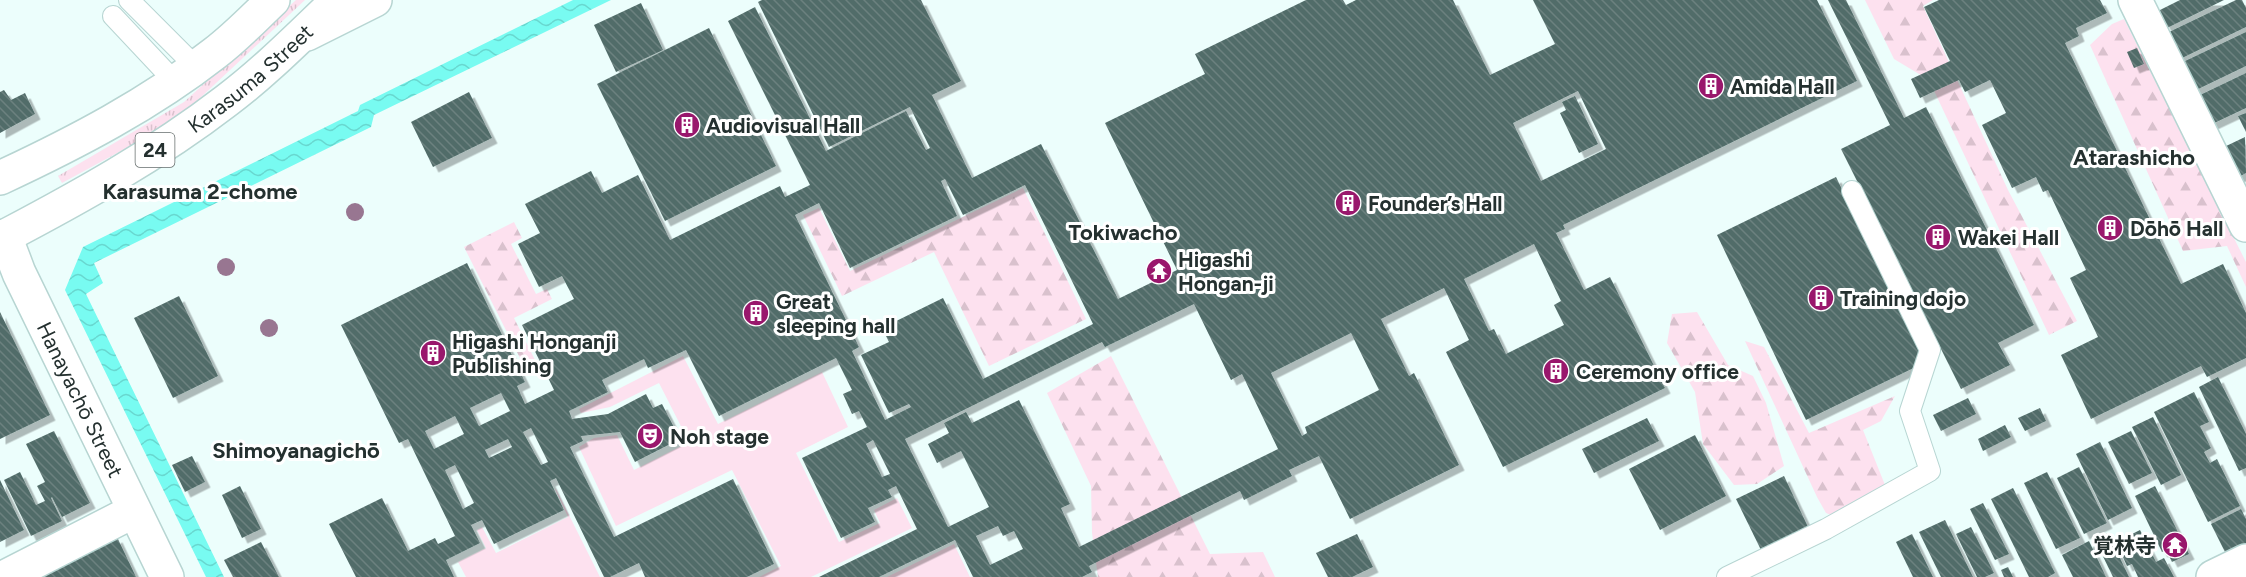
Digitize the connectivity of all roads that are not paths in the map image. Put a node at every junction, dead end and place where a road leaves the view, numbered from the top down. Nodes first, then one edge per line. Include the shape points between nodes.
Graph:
1 (129, 0) edge
2 (273, 0) edge
3 (338, 0) edge
4 (375, 0) edge
5 (2135, 0) edge
6 (118, 6) edge
7 (296, 40) junction
8 (185, 74) junction
9 (0, 178) edge
10 (1852, 191) dead end
11 (2246, 225) edge
12 (2, 232) edge
13 (134, 511) junction
14 (2246, 561) edge
15 (5, 577) edge
16 (167, 577) edge
17 (1726, 577) edge
18 (2213, 577) edge

1 - 8 lane
2 - 8 main road, Karasuma Street / 24 via 216,53
3 - 7 main road, Karasuma Street / 24
4 - 7 main road
5 - 11 main road
6 - 8 lane
7 - 12 main road, Karasuma Street / 24 via 228,100 179,135 111,179
8 - 9 main road, Karasuma Street / 24 via 146,102
10 - 17 lane via 1930,350 1910,411 1930,471 1826,529
12 - 13 main road, Hanayachō Street
13 - 15 main road
13 - 16 main road, Hanayachō Street
14 - 18 main road

